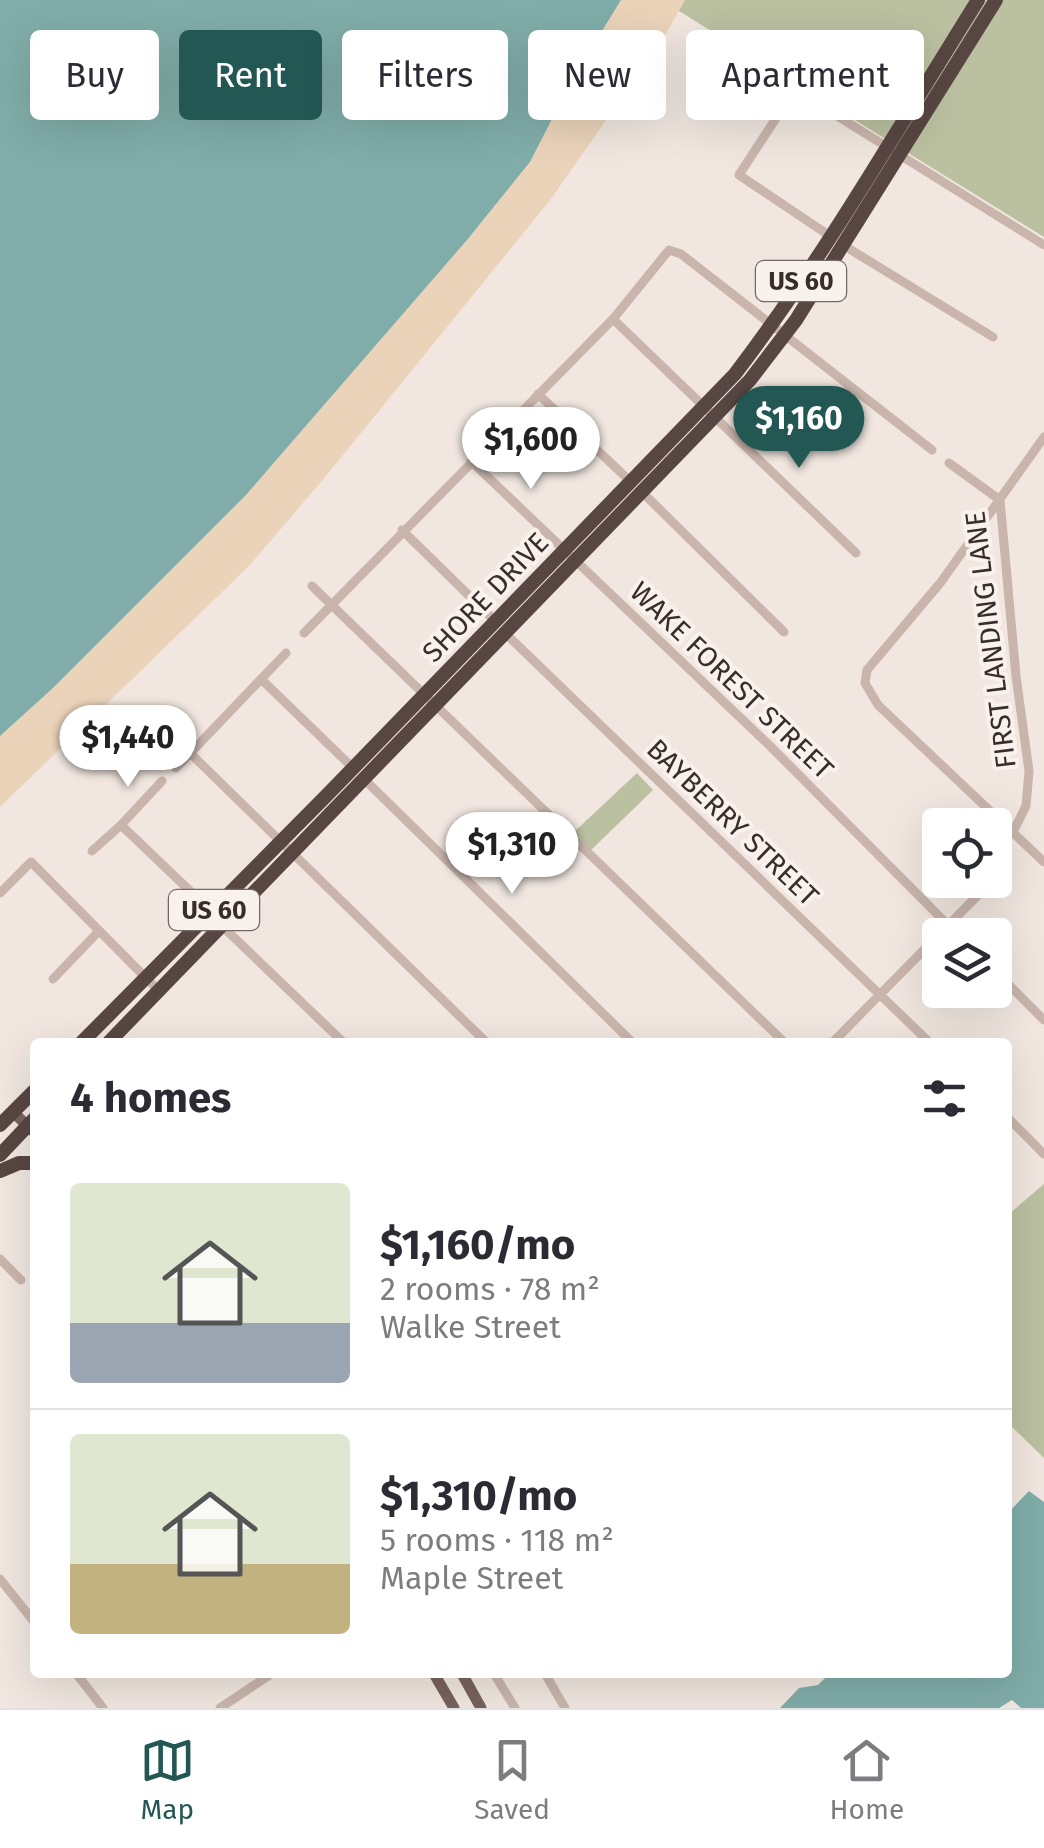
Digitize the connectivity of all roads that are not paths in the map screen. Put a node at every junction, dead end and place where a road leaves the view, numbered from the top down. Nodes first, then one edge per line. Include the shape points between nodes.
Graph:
1 (978, 0) edge
2 (996, 0) edge
3 (893, 150) junction
4 (837, 240) junction
5 (1044, 245) edge
6 (613, 318) junction
7 (778, 330) junction
8 (993, 338) dead end
9 (538, 394) junction
10 (710, 412) junction
11 (1044, 437) edge
12 (932, 450) dead end
13 (471, 460) junction
14 (949, 463) dead end
15 (636, 487) junction
16 (1000, 500) junction
17 (402, 530) junction
18 (856, 553) dead end
19 (570, 556) junction
20 (312, 586) dead end
21 (332, 604) junction
22 (501, 628) junction
23 (784, 632) dead end
24 (304, 633) dead end
25 (286, 653) dead end
26 (261, 678) junction
27 (430, 700) junction
28 (190, 753) junction
29 (176, 768) dead end
30 (359, 774) junction
31 (162, 781) dead end
32 (121, 825) junction
33 (1013, 832) junction
34 (287, 848) junction
35 (92, 851) dead end
36 (1044, 862) edge
37 (0, 894) edge
38 (975, 898) edge
39 (212, 912) junction
40 (941, 918) edge
41 (955, 918) edge
42 (222, 926) junction
43 (99, 931) junction
44 (922, 952) edge
45 (146, 978) junction
46 (53, 980) dead end
47 (1012, 988) edge
48 (159, 992) junction
49 (880, 995) junction
50 (1044, 1020) edge
51 (86, 1038) edge
52 (113, 1038) edge
53 (340, 1038) edge
54 (482, 1038) edge
55 (628, 1038) edge
56 (780, 1038) edge
57 (837, 1038) edge
58 (925, 1038) edge
59 (30, 1095) edge
60 (18, 1108) junction
61 (30, 1119) edge
62 (1012, 1122) edge
63 (0, 1125) edge
64 (30, 1125) edge
65 (1044, 1154) edge
66 (0, 1155) edge
67 (30, 1163) edge
68 (0, 1171) edge
69 (0, 1259) edge
70 (21, 1280) dead end
71 (0, 1579) edge
72 (30, 1617) edge
73 (80, 1678) edge
74 (265, 1678) edge
75 (437, 1678) edge
76 (464, 1678) edge
77 (497, 1678) edge
78 (548, 1678) edge
79 (103, 1708) edge
80 (220, 1708) edge
81 (454, 1708) edge
82 (481, 1708) edge
83 (515, 1708) edge
84 (565, 1708) edge

1 - 3 highway, SHORE DRIVE / US 60
2 - 3 highway, SHORE DRIVE / US 60
3 - 4 highway, SHORE DRIVE / US 60
3 - 4 street via 802,94 789,94 739,171 740,179
3 - 5 street
4 - 7 highway, SHORE DRIVE / US 60
4 - 8 street
6 - 7 street via 669,250
6 - 9 street
6 - 10 street
7 - 10 highway, SHORE DRIVE / US 60
7 - 12 street
9 - 13 street
9 - 15 street
10 - 15 highway, SHORE DRIVE / US 60
10 - 18 street
11 - 16 street
13 - 17 street
13 - 19 street, WAKE FOREST STREET
14 - 16 street, FIRST LANDING LANE
15 - 19 highway, SHORE DRIVE / US 60
15 - 23 street
16 - 33 street, FIRST LANDING LANE via 1029,772 1026,806
16 - 33 street via 865,682 878,705
17 - 21 street
17 - 22 street, BAYBERRY STREET
19 - 22 highway, SHORE DRIVE / US 60
19 - 40 street, WAKE FOREST STREET
20 - 21 street
21 - 24 street
21 - 27 street
22 - 27 highway, SHORE DRIVE / US 60
22 - 49 street, BAYBERRY STREET
25 - 26 street
26 - 28 street
26 - 30 street
27 - 30 highway, SHORE DRIVE / US 60
27 - 56 street
28 - 29 street
28 - 34 street
30 - 34 highway, SHORE DRIVE / US 60
30 - 55 street
31 - 32 street
32 - 35 street
32 - 39 street
33 - 36 street
34 - 39 highway, SHORE DRIVE / US 60
34 - 42 highway, SHORE DRIVE / US 60
34 - 54 street
37 - 43 street via 32,862
38 - 41 street
39 - 45 highway, SHORE DRIVE / US 60
42 - 48 highway, SHORE DRIVE / US 60
42 - 53 street
43 - 45 street
43 - 46 street
44 - 49 street
45 - 48 street
45 - 51 highway, SHORE DRIVE / US 60
47 - 50 street
48 - 52 highway, SHORE DRIVE / US 60
49 - 57 street
49 - 58 street, BAYBERRY STREET
59 - 60 highway
60 - 61 main road
60 - 63 highway
62 - 65 street
64 - 66 highway
67 - 68 highway
69 - 70 street
71 - 72 street
73 - 79 street
74 - 80 street
75 - 81 main road
76 - 82 main road
77 - 83 street
78 - 84 street

